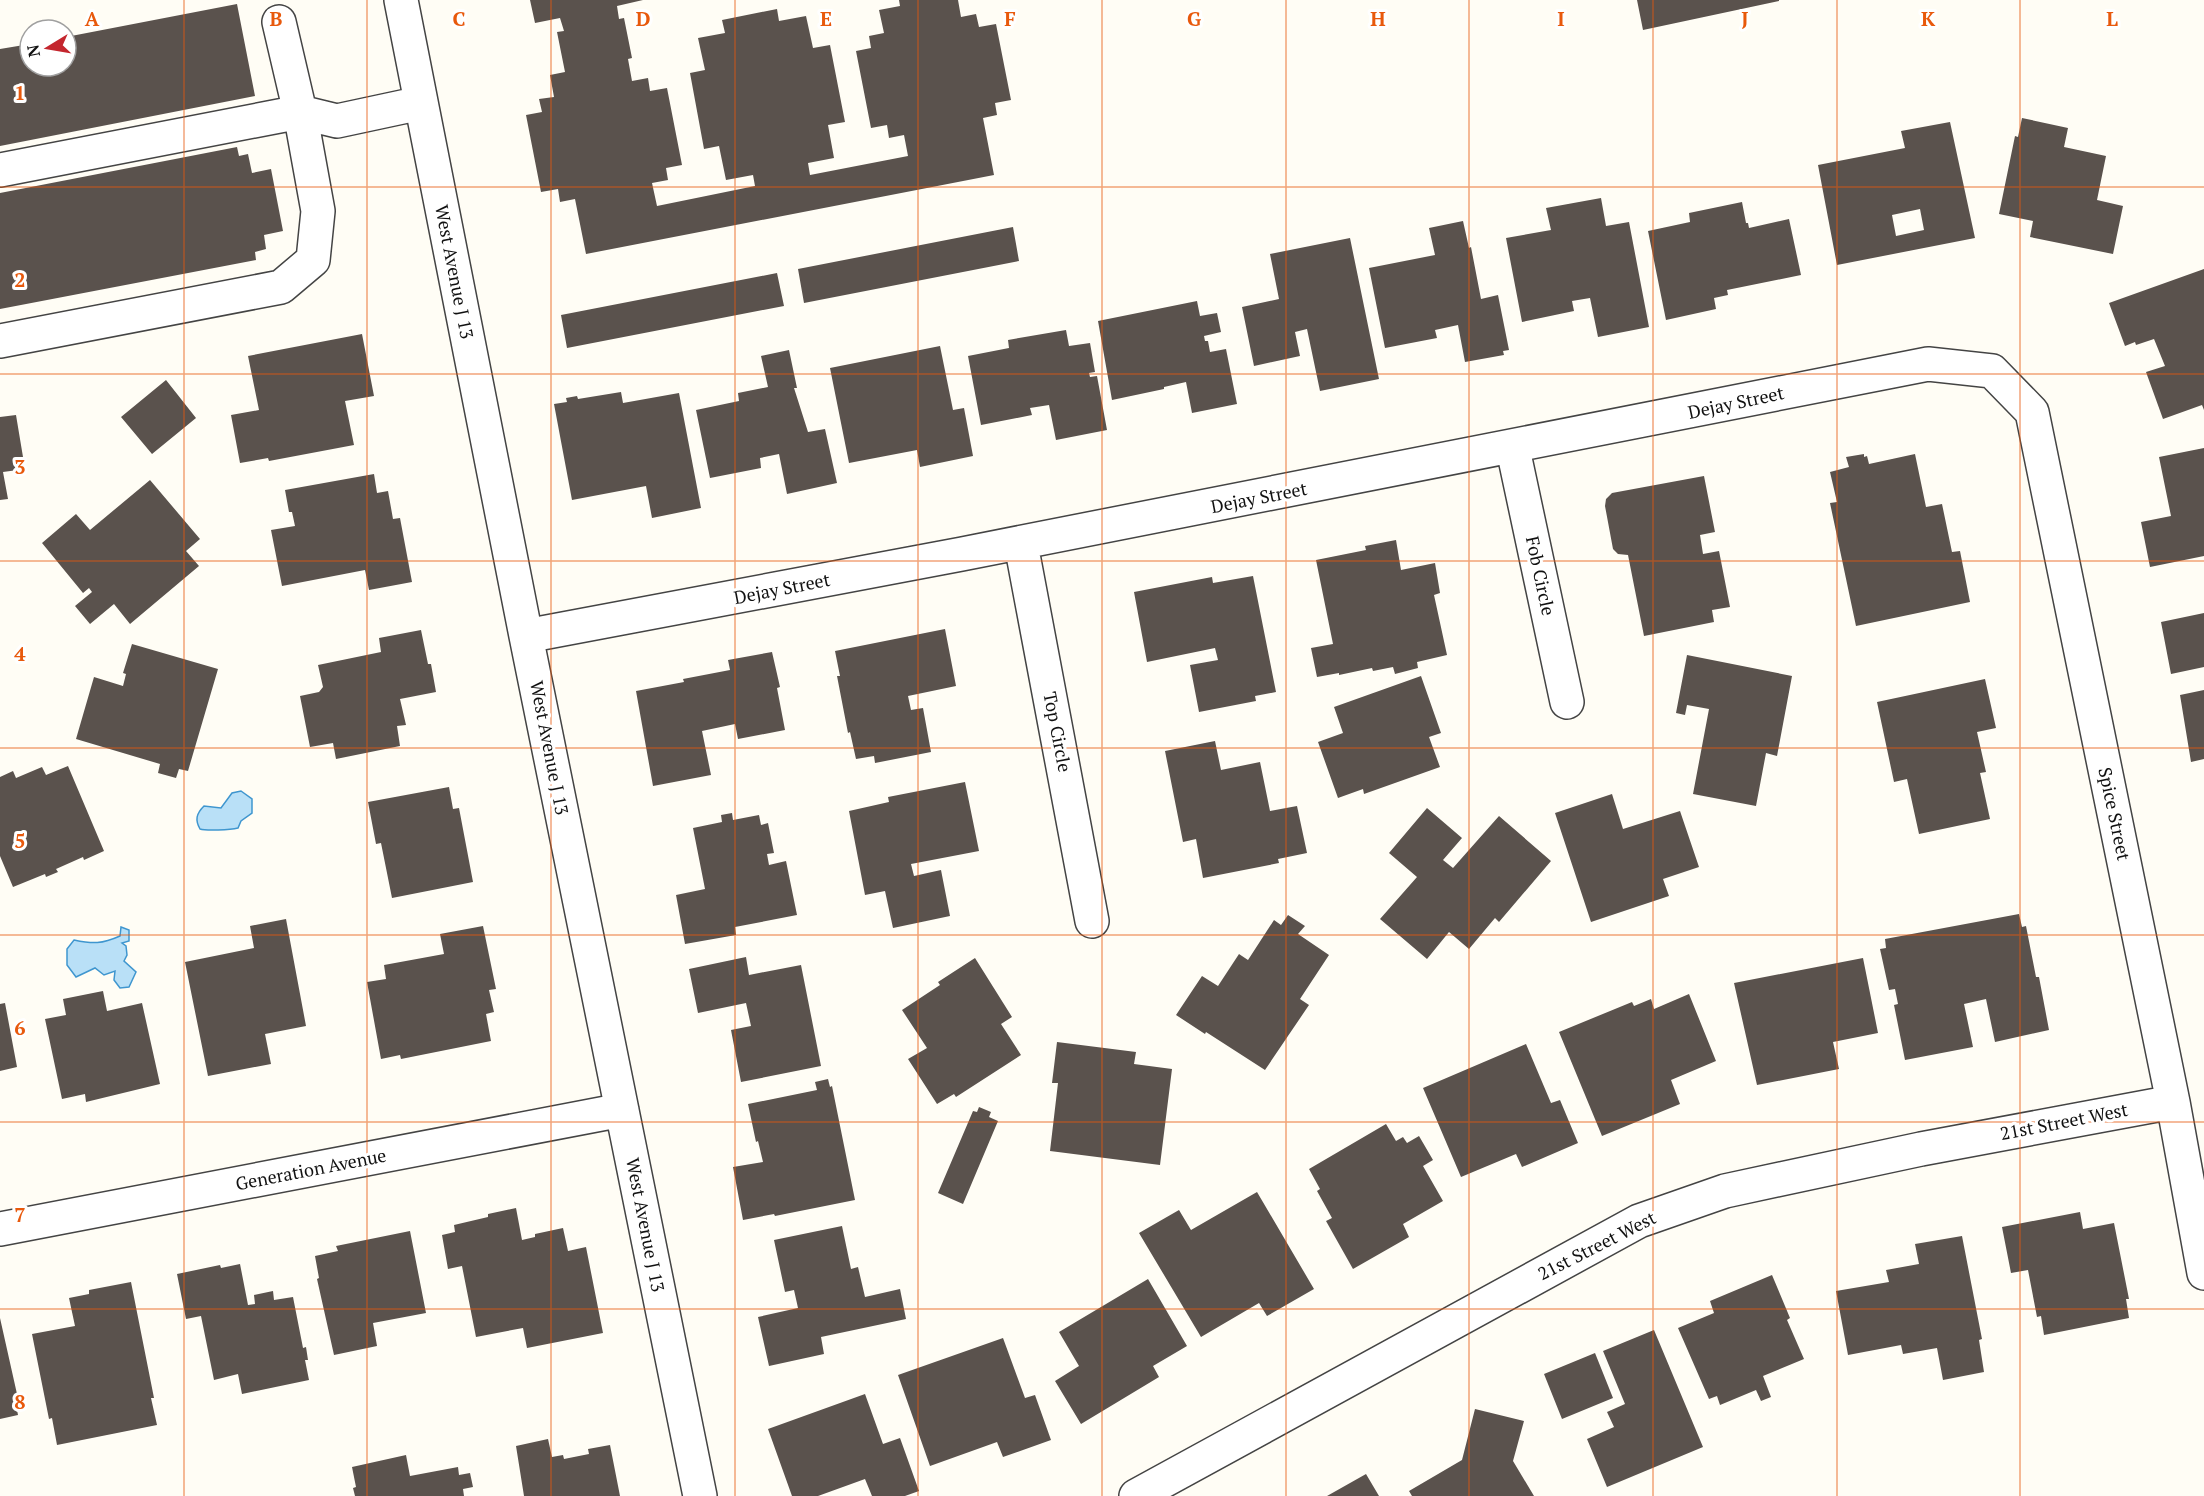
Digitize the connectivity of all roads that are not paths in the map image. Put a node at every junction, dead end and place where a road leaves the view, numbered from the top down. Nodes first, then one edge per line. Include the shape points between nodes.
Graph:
1 (400, 0) edge
2 (279, 22) dead end
3 (421, 103) junction
4 (300, 112) junction
5 (0, 170) edge
6 (0, 341) edge
7 (1992, 371) joint
8 (1513, 449) junction
9 (1021, 544) junction
10 (526, 636) junction
11 (1567, 702) dead end
12 (1092, 921) dead end
13 (2173, 1102) junction
14 (622, 1110) junction
15 (0, 1229) edge
16 (2204, 1273) edge
17 (700, 1496) edge
18 (1136, 1496) edge

1 - 3 street, West Avenue J 13
2 - 4 street
3 - 4 street via 337,121
3 - 10 street, West Avenue J 13
4 - 5 street
4 - 6 street via 318,212 313,260 281,287
7 - 8 street, Dejay Street via 1928,364
7 - 13 street, Spice Street via 2032,412
8 - 9 street, Dejay Street
8 - 11 street, Fob Circle
9 - 10 street, Dejay Street
9 - 12 street, Top Circle
10 - 14 street, West Avenue J 13
13 - 16 street, Spice Street
13 - 18 street, 21st Street West via 1921,1149 1725,1191 1640,1221
14 - 15 street, Generation Avenue
14 - 17 street, West Avenue J 13

